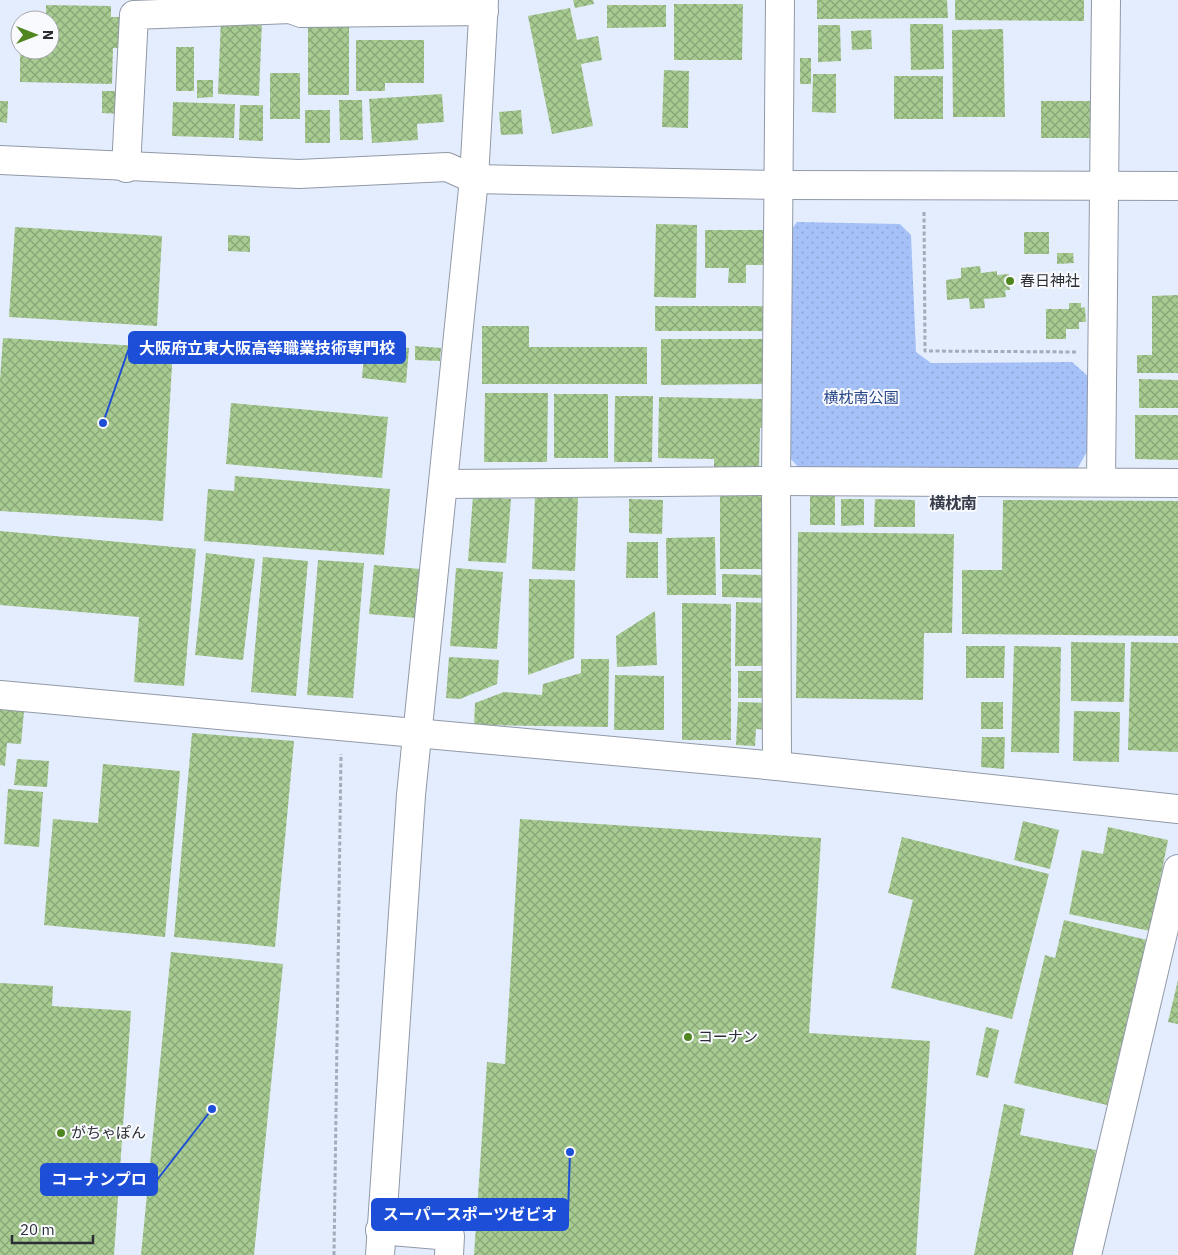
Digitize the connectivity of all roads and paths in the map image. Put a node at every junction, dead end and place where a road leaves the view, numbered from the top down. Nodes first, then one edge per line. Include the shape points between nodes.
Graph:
1 (780, 0) edge
2 (1106, 0) edge
3 (484, 5) edge
4 (181, 7) edge
5 (0, 160) edge
6 (126, 168) junction
7 (474, 179) junction
8 (778, 185) junction
9 (924, 186) junction
10 (1104, 186) junction
11 (1178, 186) edge
12 (1102, 352) junction
13 (776, 481) junction
14 (1101, 482) junction
15 (1178, 483) edge
16 (443, 484) junction
17 (0, 695) edge
18 (340, 726) junction
19 (417, 734) junction
20 (777, 766) junction
21 (1178, 809) edge
22 (1178, 869) edge
23 (380, 1243) edge
24 (334, 1255) edge
25 (449, 1255) edge
26 (1087, 1255) edge

1 - 8 street
2 - 10 street
3 - 4 street via 301,13 290,9
3 - 7 street
4 - 6 street via 134,15
5 - 6 street
6 - 7 street via 299,174 447,167
7 - 8 street
7 - 16 street
8 - 9 street
8 - 13 street
9 - 10 street
9 - 12 path via 925,351
10 - 11 street
10 - 12 street
12 - 14 street
13 - 14 street
13 - 16 street
13 - 20 street
14 - 15 street
16 - 19 street
17 - 18 street
18 - 19 street
18 - 24 path
19 - 20 street
19 - 23 street
20 - 21 street
22 - 26 street
23 - 25 street via 450,1236

